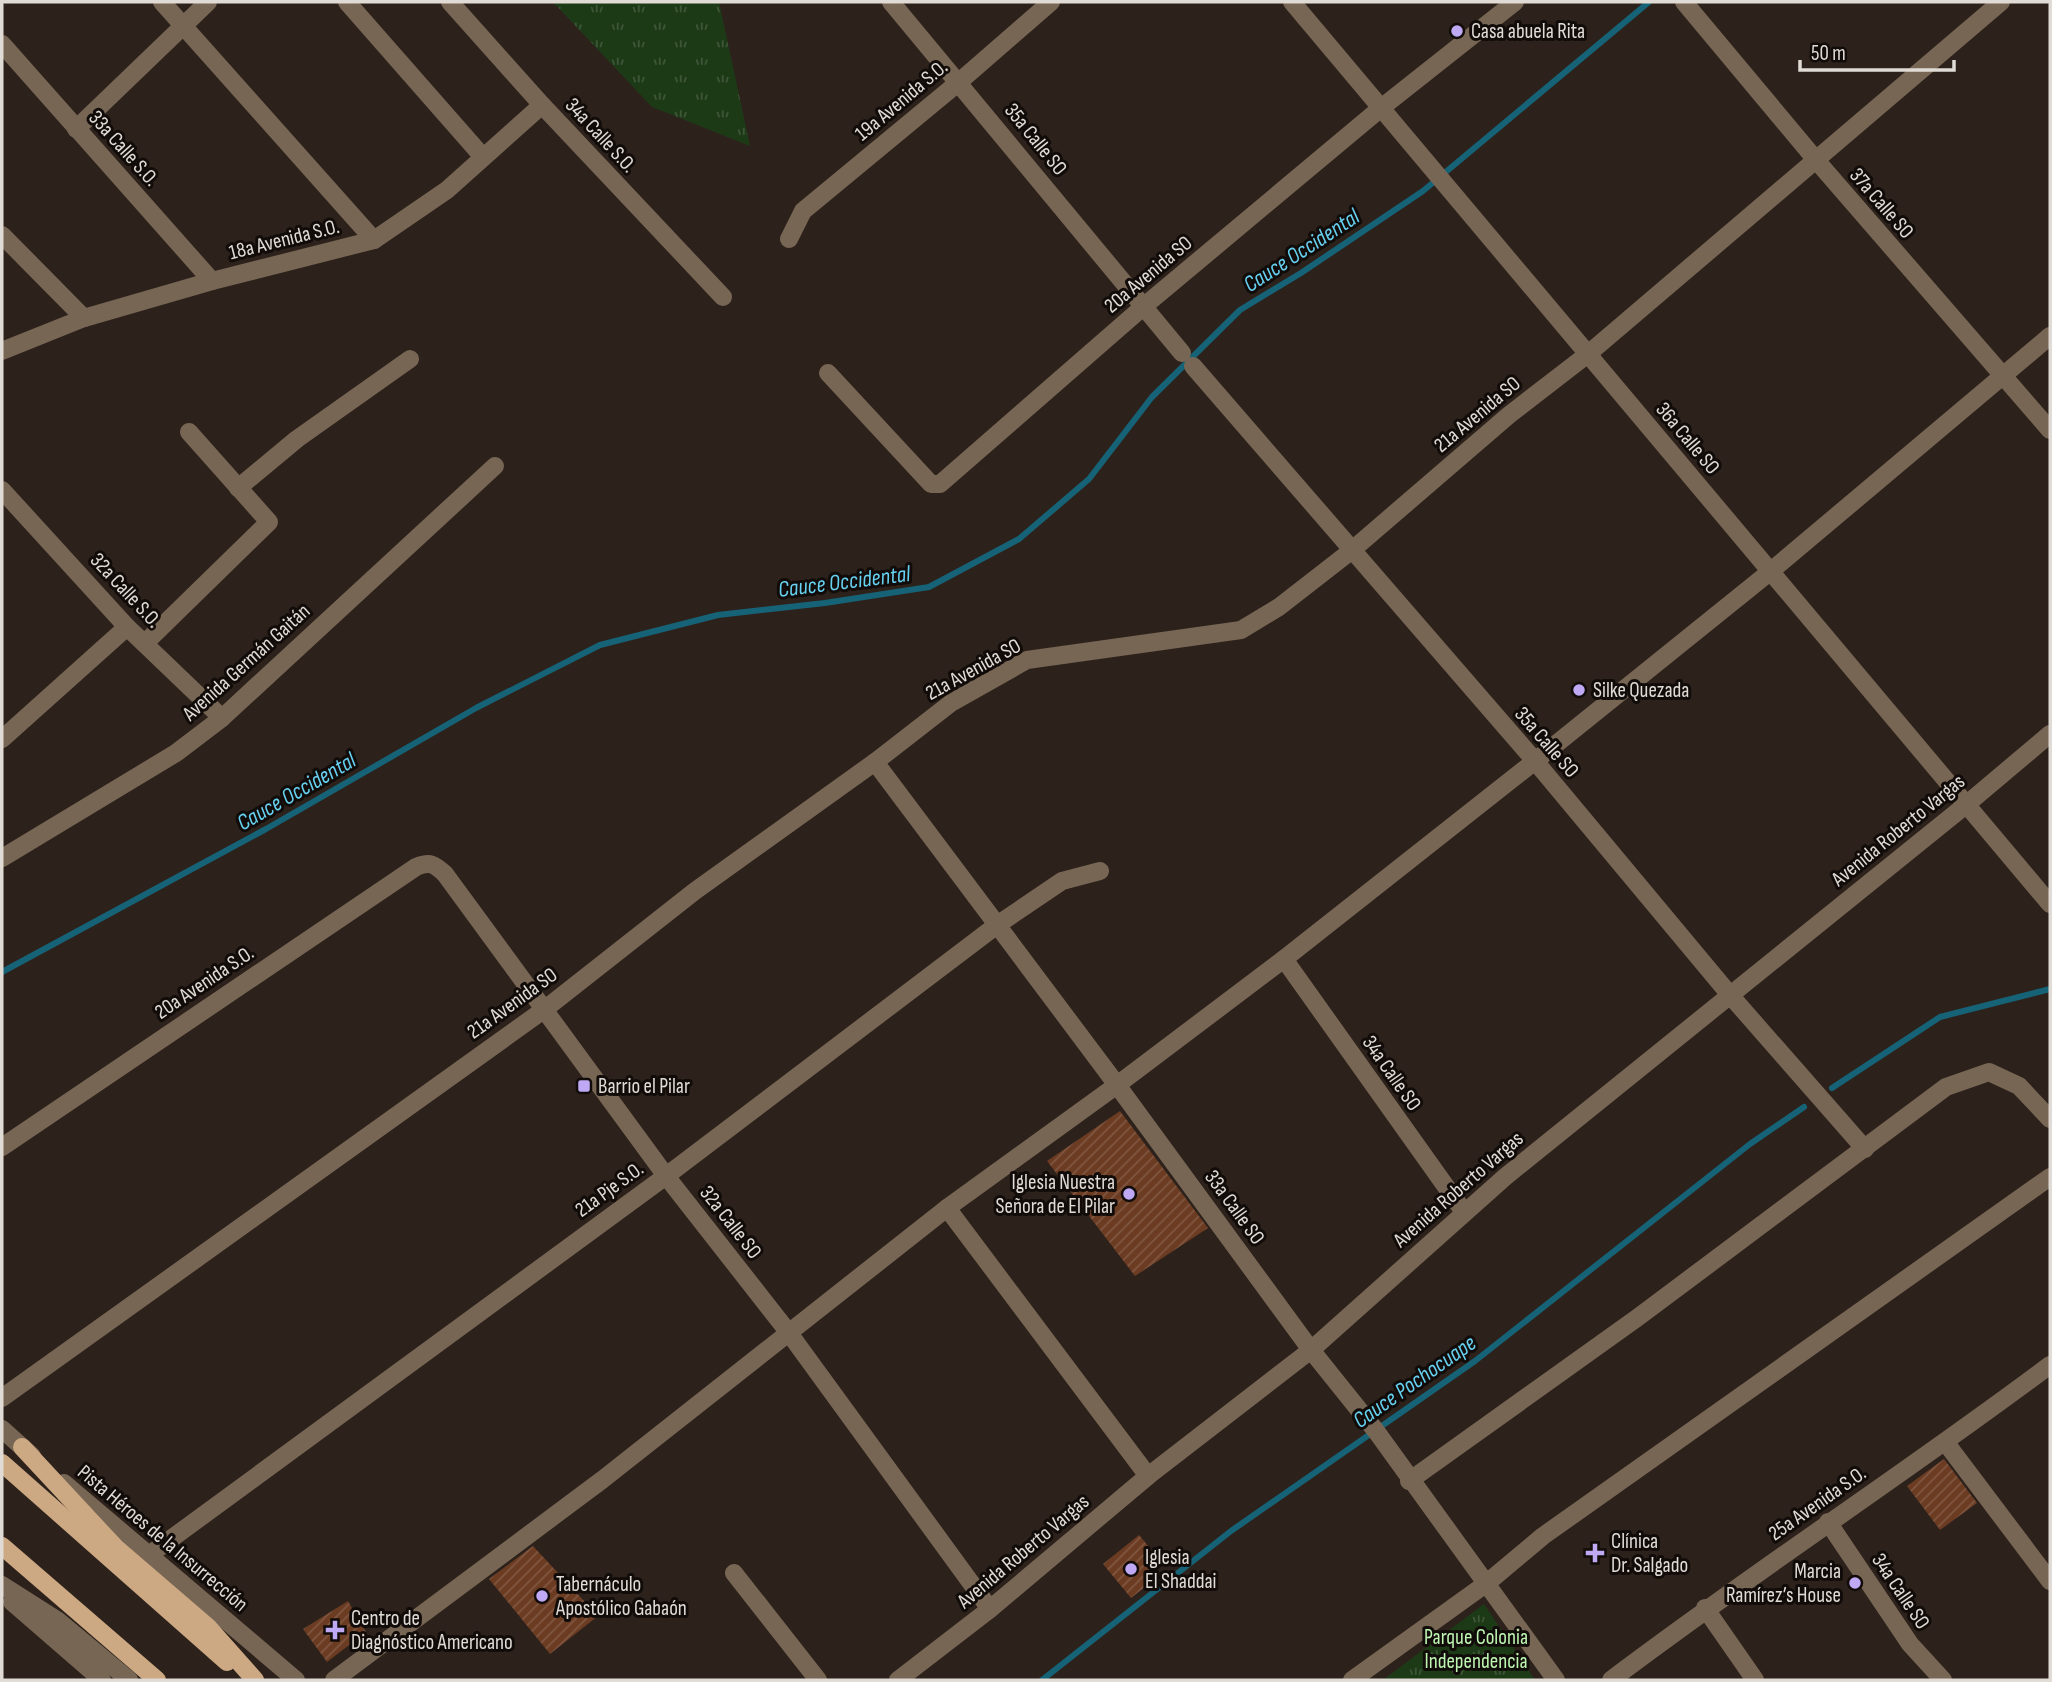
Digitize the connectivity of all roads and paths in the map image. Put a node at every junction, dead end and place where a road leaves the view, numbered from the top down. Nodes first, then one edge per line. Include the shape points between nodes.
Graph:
1 (162, 2) edge
2 (208, 2) edge
3 (347, 2) edge
4 (450, 2) edge
5 (891, 2) edge
6 (1051, 2) edge
7 (1292, 2) edge
8 (1515, 2) edge
9 (1684, 2) edge
10 (2001, 2) edge
11 (183, 24) junction
12 (2, 44) edge
13 (959, 82) junction
14 (542, 105) junction
15 (1381, 108) junction
16 (76, 129) junction
17 (483, 158) junction
18 (1816, 160) junction
19 (2, 235) edge
20 (374, 240) junction
21 (789, 240) dead end
22 (212, 281) junction
23 (723, 297) dead end
24 (1143, 307) junction
25 (83, 318) junction
26 (2050, 336) edge
27 (2, 351) edge
28 (1588, 354) junction
29 (410, 359) dead end
30 (828, 373) dead end
31 (2003, 376) junction
32 (2050, 430) edge
33 (189, 432) dead end
34 (495, 466) dead end
35 (238, 488) junction
36 (2, 489) edge
37 (1351, 551) junction
38 (1770, 571) junction
39 (127, 627) junction
40 (145, 643) junction
41 (222, 718) junction
42 (2050, 734) edge
43 (2, 739) edge
44 (1535, 761) junction
45 (875, 762) junction
46 (1967, 804) junction
47 (2, 858) edge
48 (435, 864) joint
49 (1100, 871) dead end
50 (2050, 904) edge
51 (997, 925) junction
52 (1284, 959) junction
53 (1730, 995) junction
54 (545, 1009) junction
55 (1118, 1085) junction
56 (2050, 1119) edge
57 (2, 1147) edge
58 (1865, 1149) junction
59 (666, 1176) junction
60 (2050, 1177) edge
61 (947, 1208) junction
62 (1464, 1212) junction
63 (789, 1333) junction
64 (1311, 1350) junction
65 (2050, 1365) edge
66 (2, 1398) edge
67 (2, 1430) edge
68 (1946, 1443) junction
69 (22, 1447) junction
70 (2, 1464) edge
71 (1148, 1476) junction
72 (1409, 1481) junction
73 (1828, 1522) junction
74 (2, 1546) edge
75 (149, 1555) junction
76 (734, 1573) dead end
77 (2050, 1581) edge
78 (1487, 1583) junction
79 (2, 1585) edge
80 (2, 1593) edge
81 (1705, 1608) junction
82 (990, 1609) junction
83 (102, 1680) edge
84 (129, 1680) edge
85 (157, 1680) edge
86 (248, 1680) edge
87 (255, 1680) edge
88 (296, 1680) edge
89 (334, 1680) edge
90 (818, 1680) edge
91 (898, 1680) edge
92 (1352, 1680) edge
93 (1556, 1680) edge
94 (1611, 1680) edge
95 (1755, 1680) edge
96 (1943, 1680) edge

1 - 11 street
2 - 11 street
3 - 17 street
4 - 14 street, 34a Calle S.O.
5 - 13 street, 35a Calle SO
6 - 13 street, 19a Avenida S.O.
7 - 15 street, 36a Calle SO
8 - 15 street, 20a Avenida SO
9 - 18 street, 37a Calle SO
10 - 18 street, 21a Avenida SO
11 - 16 street
11 - 20 street
12 - 16 street, 33a Calle S.O.
13 - 21 street, 19a Avenida S.O. via 803,211
13 - 24 street, 35a Calle SO
14 - 17 street, 18a Avenida S.O.
14 - 23 street, 34a Calle S.O.
15 - 24 street, 20a Avenida SO
15 - 28 street, 36a Calle SO
16 - 22 street, 33a Calle S.O.
17 - 20 street, 18a Avenida S.O. via 447,190
18 - 28 street, 21a Avenida SO
18 - 31 street, 37a Calle SO
19 - 25 street
20 - 22 street, 18a Avenida S.O.
22 - 25 street, 18a Avenida S.O.
24 - 30 street, 20a Avenida SO via 940,484 931,484
24 - 37 street, 35a Calle SO
25 - 27 street, 18a Avenida S.O.
26 - 31 street
28 - 37 street, 21a Avenida SO via 1509,415
28 - 38 street, 36a Calle SO
29 - 35 street via 297,439
31 - 32 street, 37a Calle SO
31 - 38 street
33 - 35 street
34 - 41 street, Avenida Germán Gaitán
35 - 40 street via 269,522
36 - 39 street, 32a Calle S.O.
37 - 44 street, 35a Calle SO
37 - 45 street, 21a Avenida SO via 1241,630 1027,660 951,702
38 - 44 street
38 - 46 street, 36a Calle SO
39 - 40 street, 32a Calle S.O.
39 - 43 street
40 - 41 street, 32a Calle S.O.
41 - 47 street, Avenida Germán Gaitán via 176,753
42 - 46 street, Avenida Roberto Vargas
44 - 52 street
44 - 53 street, 35a Calle SO
45 - 51 street, 33a Calle SO
45 - 54 street, 21a Avenida SO via 695,891
46 - 50 street, 36a Calle SO
46 - 53 street, Avenida Roberto Vargas
48 - 54 street, 32a Calle SO
48 - 57 street, 20a Avenida S.O. via 416,867
49 - 51 street, 21a Pje S.O. via 1062,881
51 - 55 street, 33a Calle SO
51 - 59 street, 21a Pje S.O.
52 - 55 street
52 - 62 street, 34a Calle SO
53 - 58 street, 35a Calle SO
53 - 62 street, Avenida Roberto Vargas
54 - 59 street, 32a Calle SO
54 - 66 street, 21a Avenida SO
55 - 61 street
55 - 64 street, 33a Calle SO
56 - 58 street via 2019,1086 1989,1072 1946,1087
58 - 72 street
59 - 63 street, 32a Calle SO
59 - 75 street, 21a Pje S.O.
60 - 78 street via 1543,1536
61 - 63 street
61 - 71 street
62 - 64 street, Avenida Roberto Vargas
63 - 82 street, 32a Calle SO
63 - 89 street
64 - 71 street, Avenida Roberto Vargas
64 - 72 street, 33a Calle SO
65 - 68 street, 25a Avenida S.O.
67 - 69 street, Pista Héroes de la Insurrección
68 - 73 street, 25a Avenida S.O.
68 - 77 street
69 - 75 street, Pista Héroes de la Insurrección
69 - 87 main road via 115,1547 208,1627
70 - 86 main road
71 - 82 street, Avenida Roberto Vargas
72 - 78 street, 33a Calle SO
73 - 81 street, 25a Avenida S.O.
73 - 96 street, 34a Calle SO via 1910,1644
74 - 85 main road
75 - 88 street, Pista Héroes de la Insurrección
76 - 90 street
78 - 92 street
78 - 93 street, 33a Calle SO
79 - 84 street via 57,1620
80 - 83 street
81 - 94 street, 25a Avenida S.O.
81 - 95 street
82 - 91 street, Avenida Roberto Vargas

